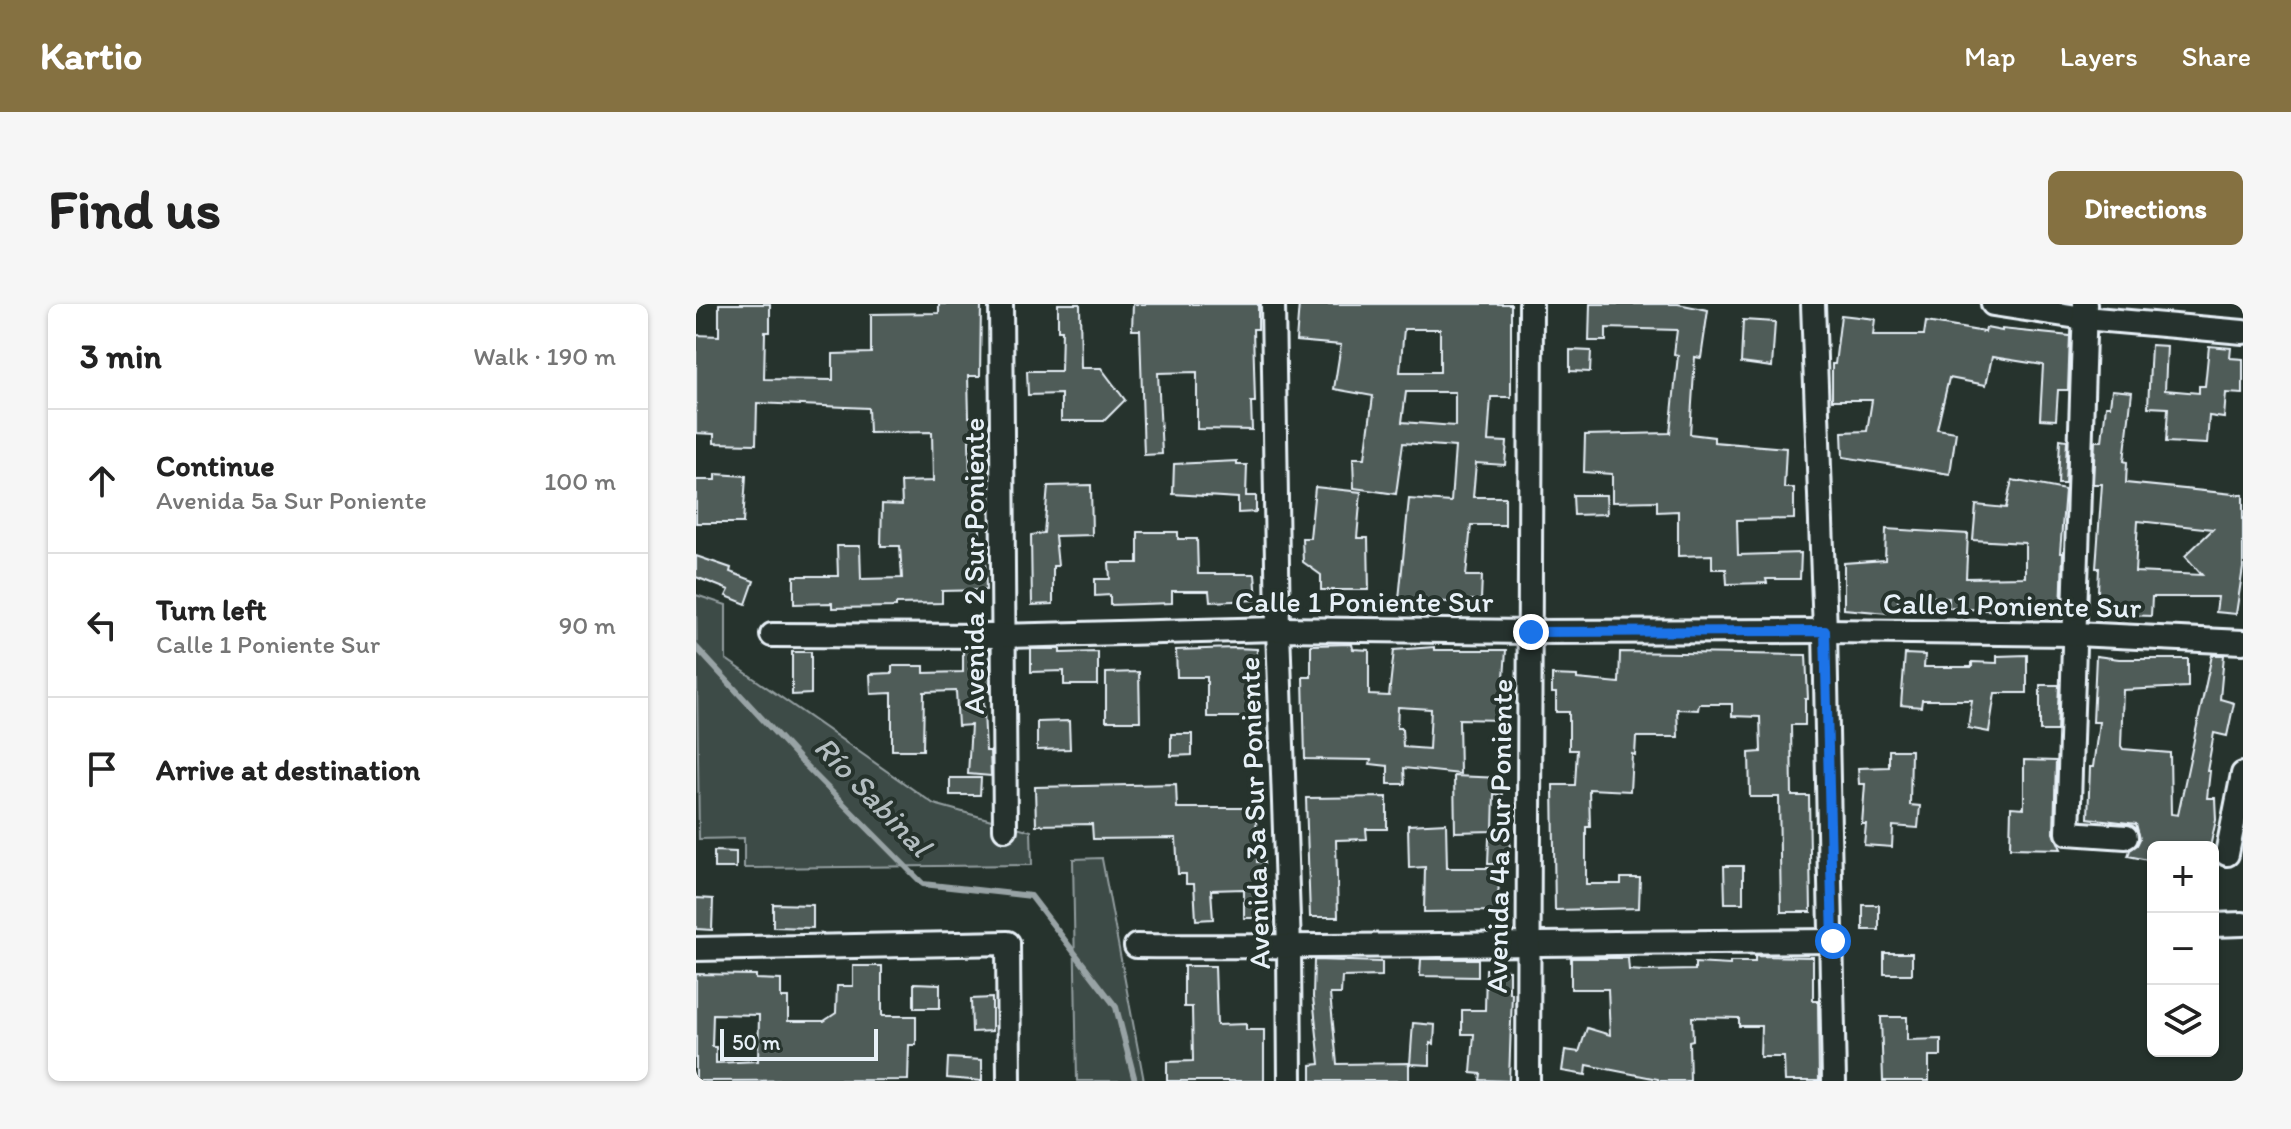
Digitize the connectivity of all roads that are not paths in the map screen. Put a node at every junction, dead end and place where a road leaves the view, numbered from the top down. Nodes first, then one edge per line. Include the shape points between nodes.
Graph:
1 (1001, 304) edge
2 (1273, 304) edge
3 (1531, 304) edge
4 (1813, 304) edge
5 (1993, 304) edge
6 (2085, 311) edge
7 (2243, 332) edge
8 (1278, 629) junction
9 (1825, 631) junction
10 (1531, 632) junction
11 (2075, 634) junction
12 (772, 635) dead end
13 (1002, 636) junction
14 (2243, 642) edge
15 (2243, 774) edge
16 (1005, 829) dead end
17 (2126, 837) dead end
18 (2227, 854) dead end
19 (2243, 924) edge
20 (2219, 925) edge
21 (1833, 941) junction
22 (1526, 942) junction
23 (1136, 946) dead end
24 (1289, 947) junction
25 (696, 949) edge
26 (1009, 1081) edge
27 (1290, 1081) edge
28 (1528, 1081) edge
29 (1834, 1081) edge

1 - 13 street, Avenida 2 Sur Poniente
2 - 8 street, Avenida 3a Sur Poniente
3 - 10 street, Avenida 4a Sur Poniente
4 - 9 street
5 - 6 street
6 - 7 street
6 - 11 street
8 - 10 street, Calle 1 Poniente Sur
8 - 13 street, Calle 1 Poniente Sur
8 - 24 street, Avenida 3a Sur Poniente
9 - 10 street, Calle 1 Poniente Sur
9 - 11 street, Calle 1 Poniente Sur
9 - 21 street
10 - 22 street, Avenida 4a Sur Poniente
11 - 14 street, Calle 1 Poniente Sur
11 - 17 street via 2068,833
12 - 13 street, Calle 1 Poniente Sur
13 - 16 street, Avenida 2 Sur Poniente
15 - 18 street
19 - 20 street
21 - 22 street
21 - 29 street
22 - 24 street
22 - 28 street, Avenida 4a Sur Poniente
23 - 24 street
24 - 27 street, Avenida 3a Sur Poniente
25 - 26 street via 1008,943

